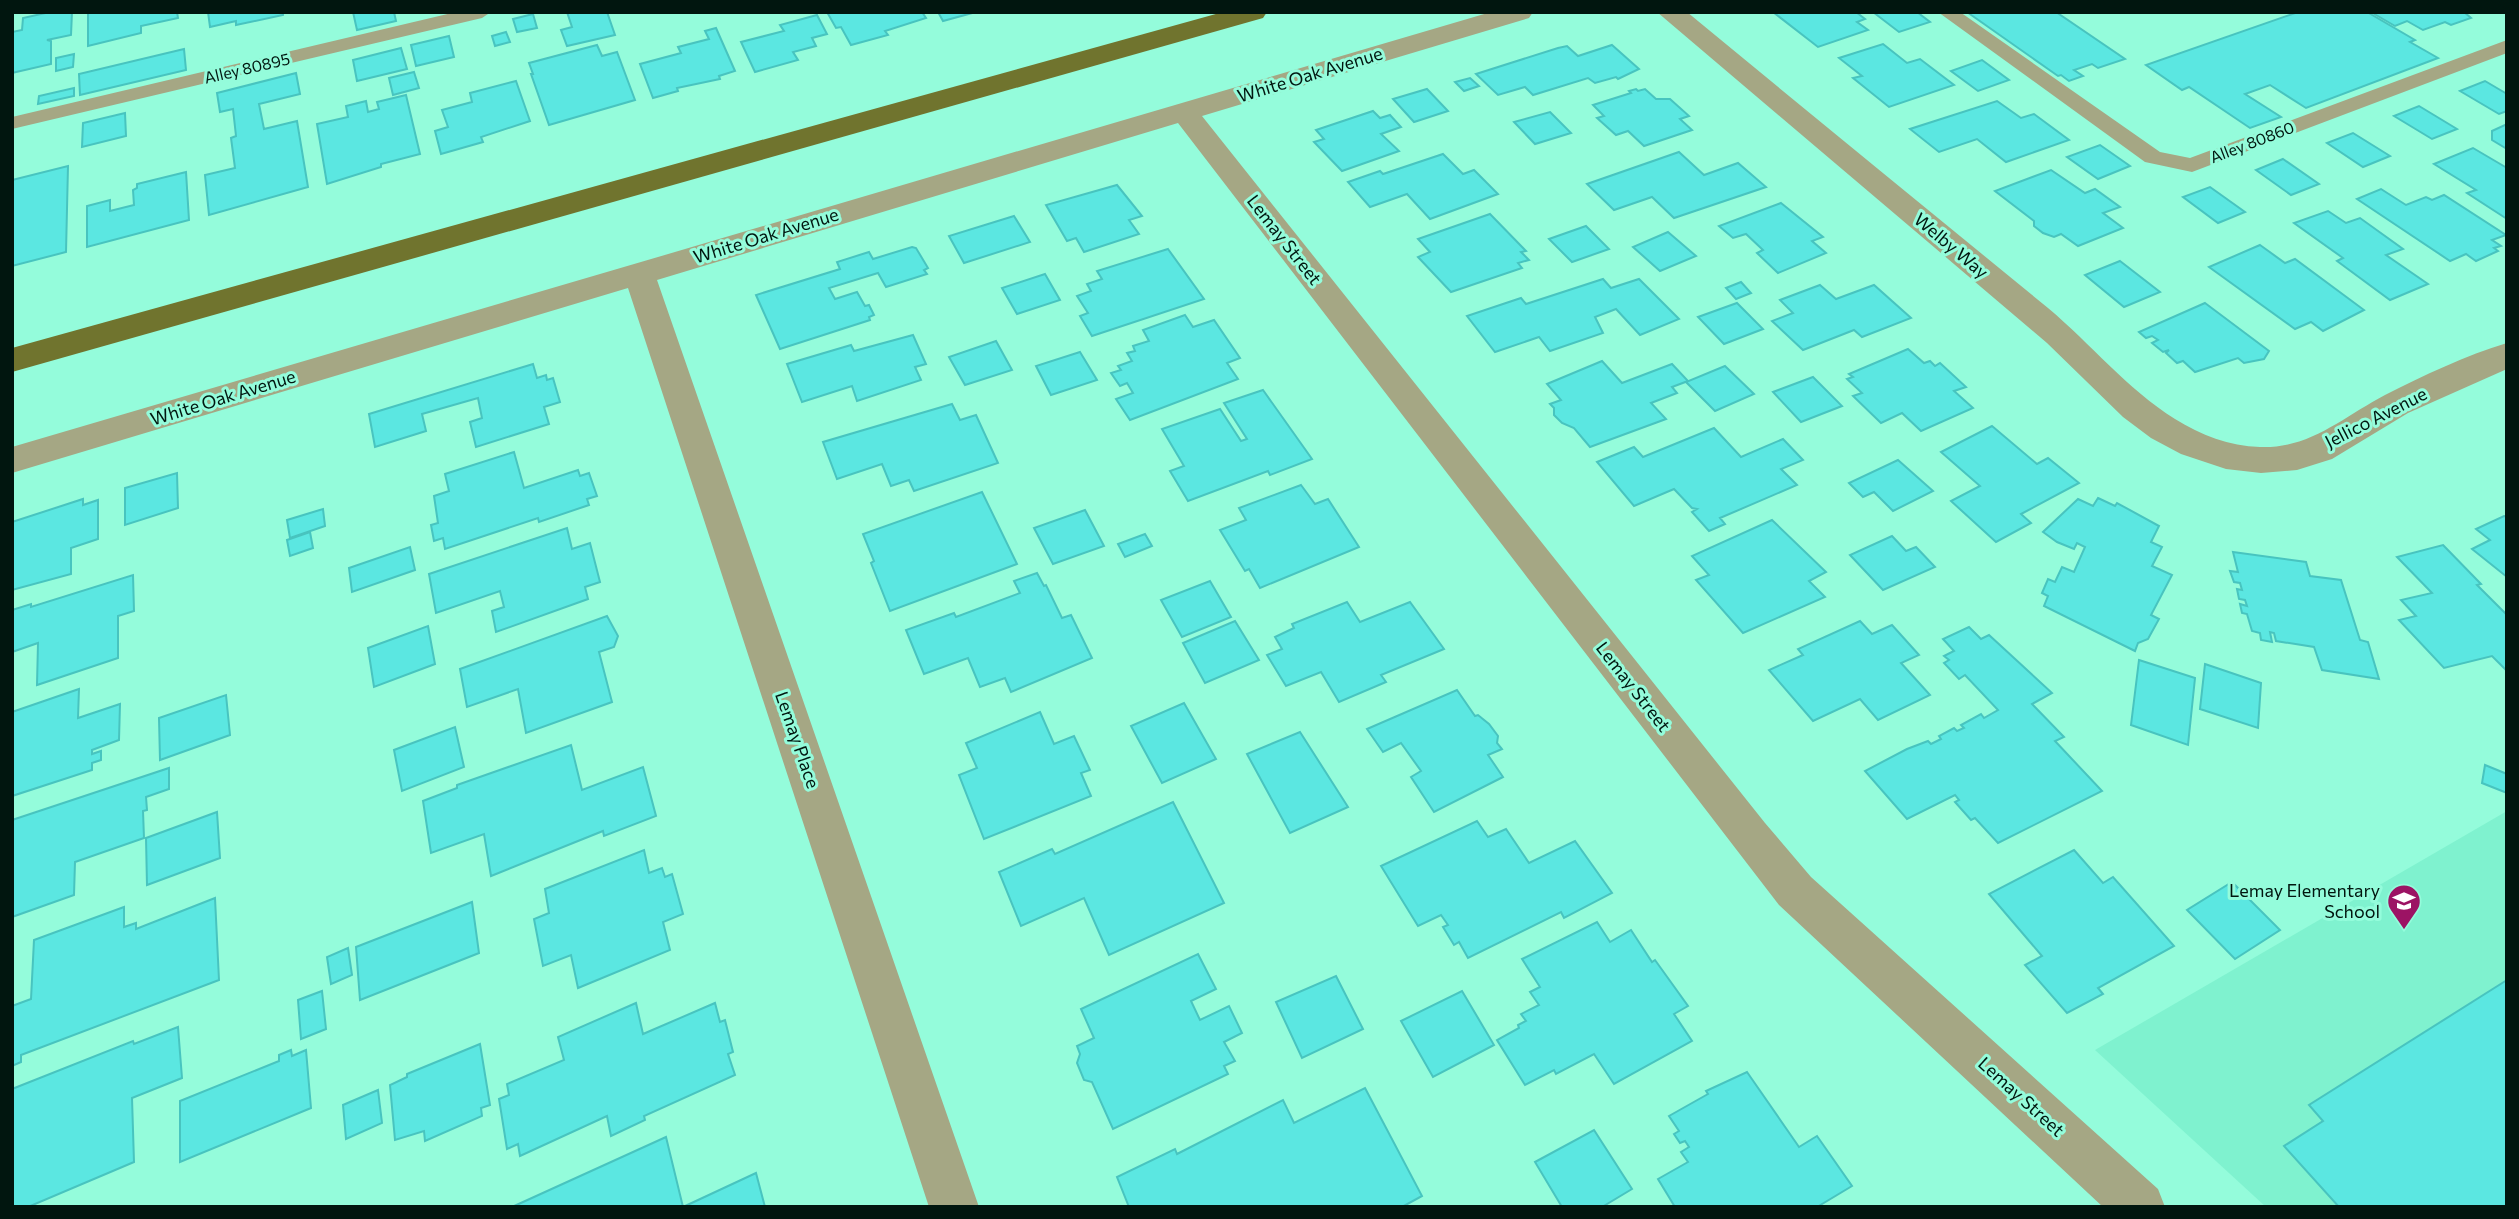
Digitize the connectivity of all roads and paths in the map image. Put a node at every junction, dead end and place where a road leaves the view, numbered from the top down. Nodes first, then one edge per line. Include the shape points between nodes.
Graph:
1 (482, 12) edge
2 (1254, 12) edge
3 (1520, 12) edge
4 (1670, 12) edge
5 (1947, 12) edge
6 (2507, 46) edge
7 (1184, 112) junction
8 (12, 123) edge
9 (639, 274) junction
10 (2507, 355) edge
11 (12, 360) edge
12 (2241, 459) joint
13 (12, 460) edge
14 (954, 1207) edge
15 (2140, 1207) edge

1 - 8 lane, Alley 80895
2 - 11 main road
3 - 7 street, White Oak Avenue
4 - 12 street, Welby Way via 2059,335 2100,380 2149,421 2197,448
5 - 6 lane, Alley 80860 via 2153,157 2192,165
7 - 9 street, White Oak Avenue
7 - 15 street, Lemay Street via 1795,891
9 - 13 street, White Oak Avenue
9 - 14 street, Lemay Place
10 - 12 street, Jellico Avenue via 2382,412 2349,435 2299,457

